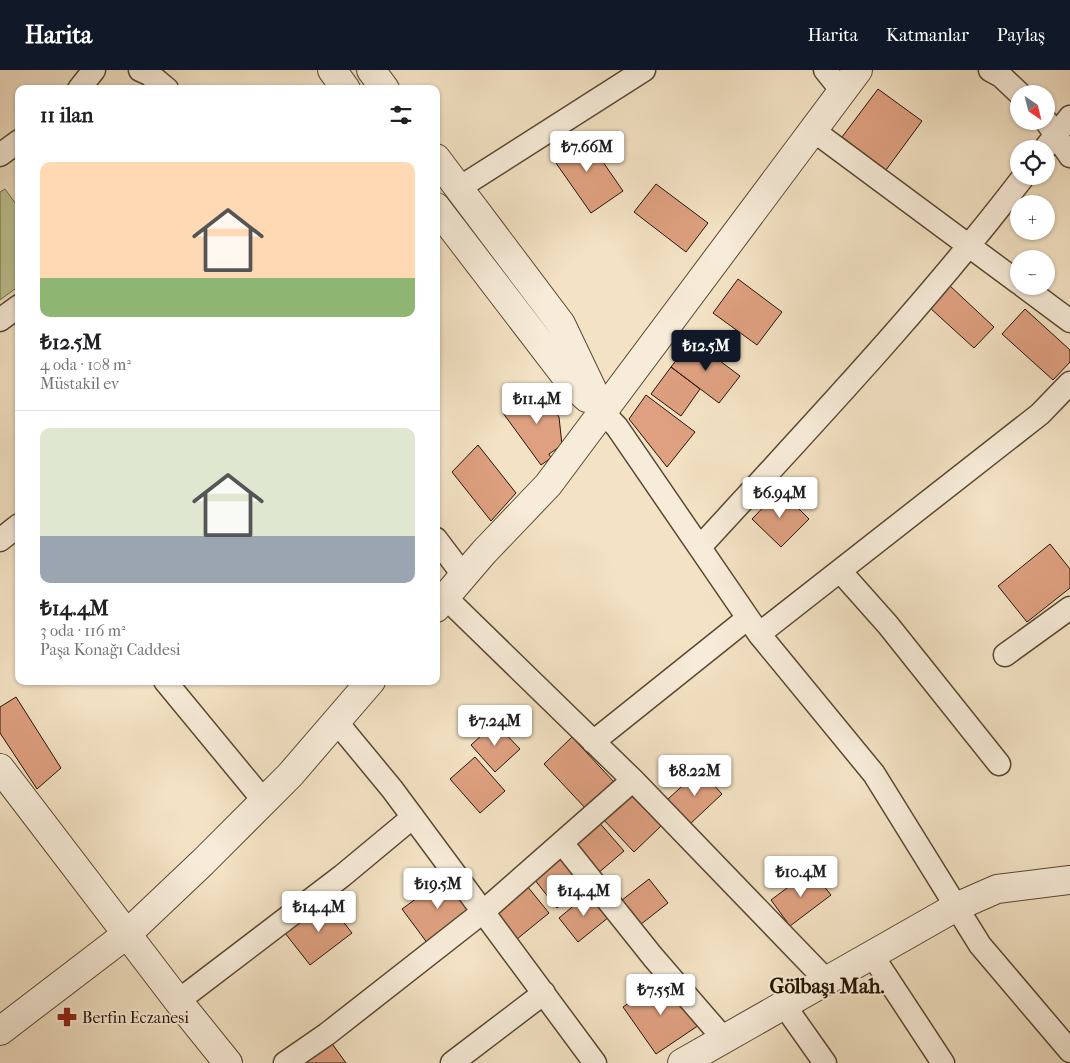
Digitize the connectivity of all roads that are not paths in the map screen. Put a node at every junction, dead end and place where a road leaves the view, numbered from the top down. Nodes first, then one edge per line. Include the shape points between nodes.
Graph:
1 (94, 70) edge
2 (140, 70) edge
3 (332, 70) edge
4 (371, 70) edge
5 (825, 70) edge
6 (990, 70) edge
7 (631, 74) edge
8 (850, 80) edge
9 (82, 85) edge
10 (161, 85) edge
11 (343, 85) edge
12 (382, 85) edge
13 (1010, 85) edge
14 (1070, 116) edge
15 (814, 131) junction
16 (1049, 135) edge
17 (1070, 156) edge
18 (440, 163) edge
19 (1017, 185) edge
20 (459, 188) junction
21 (440, 213) edge
22 (970, 247) junction
23 (1010, 276) edge
24 (1035, 295) edge
25 (15, 309) edge
26 (0, 320) edge
27 (1070, 321) edge
28 (1070, 383) edge
29 (603, 412) junction
30 (15, 528) edge
31 (0, 540) edge
32 (440, 544) edge
33 (700, 547) junction
34 (840, 571) junction
35 (464, 576) junction
36 (441, 602) edge
37 (1070, 608) edge
38 (754, 626) junction
39 (1005, 655) dead end
40 (168, 685) edge
41 (367, 685) edge
42 (336, 720) junction
43 (593, 742) junction
44 (999, 764) dead end
45 (0, 768) edge
46 (633, 780) junction
47 (264, 801) junction
48 (413, 817) junction
49 (562, 843) junction
50 (1070, 880) edge
51 (956, 907) junction
52 (484, 911) junction
53 (127, 934) junction
54 (872, 955) junction
55 (826, 980) junction
56 (544, 993) junction
57 (178, 1001) junction
58 (784, 1005) junction
59 (0, 1031) edge
60 (724, 1039) junction
61 (1070, 1051) edge
62 (228, 1063) edge
63 (286, 1063) edge
64 (452, 1063) edge
65 (595, 1063) edge
66 (682, 1063) edge
67 (825, 1063) edge
68 (943, 1063) edge

1 - 9 street
2 - 10 street
3 - 11 street
4 - 12 street
5 - 8 street
6 - 13 street
7 - 20 street
8 - 15 street
14 - 16 street
15 - 22 street
15 - 29 street
16 - 17 street
18 - 20 street
19 - 22 street
20 - 29 street via 560,324
21 - 29 street via 570,382
22 - 23 street
22 - 33 street via 883,349
24 - 27 street
25 - 26 street
28 - 34 street via 1040,414
29 - 33 street via 617,427
29 - 35 street via 548,485
30 - 31 street
32 - 35 street
33 - 38 street
34 - 38 street
34 - 44 street
35 - 36 street
36 - 43 street
37 - 39 street
38 - 43 street
38 - 51 street via 874,774
40 - 47 street
41 - 42 street
42 - 47 street
42 - 48 street
43 - 46 street
45 - 53 street
46 - 49 street
46 - 55 street
47 - 53 street
48 - 52 street
48 - 57 street via 342,876
49 - 52 street
49 - 60 street
50 - 51 street via 997,889
51 - 54 street
51 - 61 street via 980,945
52 - 56 street
52 - 63 street
53 - 57 street
53 - 59 street
54 - 55 street
54 - 68 street
55 - 58 street
56 - 64 street
56 - 65 street
57 - 62 street
58 - 60 street
58 - 67 street
60 - 66 street

